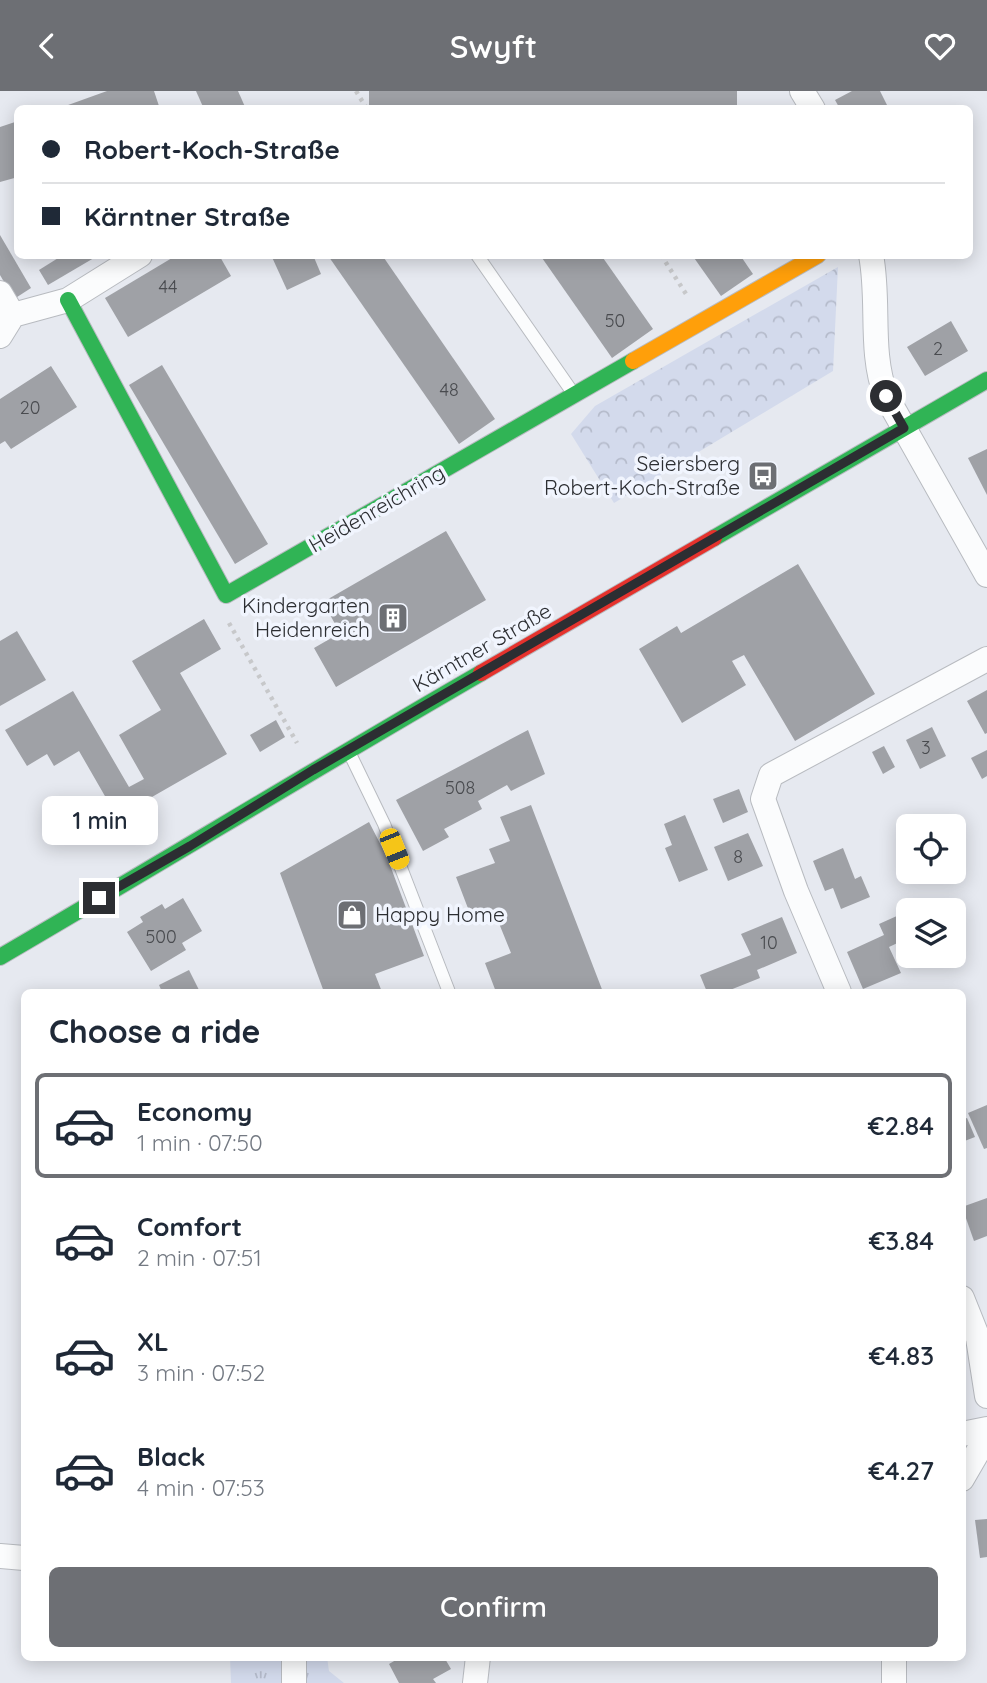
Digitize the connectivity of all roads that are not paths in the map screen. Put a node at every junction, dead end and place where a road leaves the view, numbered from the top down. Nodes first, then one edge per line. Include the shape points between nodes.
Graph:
1 (135, 259) edge
2 (480, 259) edge
3 (811, 259) edge
4 (872, 259) edge
5 (0, 293) edge
6 (68, 300) junction
7 (13, 315) junction
8 (0, 336) edge
9 (987, 380) edge
10 (575, 396) junction
11 (904, 428) junction
12 (987, 575) edge
13 (987, 659) edge
14 (348, 750) junction
15 (0, 957) edge
16 (448, 989) edge
17 (838, 989) edge
18 (966, 1307) edge
19 (987, 1396) edge
20 (987, 1429) edge
21 (966, 1433) edge
22 (987, 1436) edge
23 (966, 1472) edge
24 (0, 1556) edge
25 (21, 1558) edge
26 (294, 1661) edge
27 (478, 1661) edge
28 (894, 1661) edge
29 (294, 1683) edge
30 (475, 1683) edge
31 (894, 1683) edge

1 - 6 street
2 - 10 lane
3 - 10 main road, Heidenreichring
4 - 11 street via 878,371
5 - 7 street
6 - 7 street
6 - 10 main road, Heidenreichring via 226,595
7 - 8 street
9 - 11 main road, Kärntner Straße
11 - 12 street
11 - 14 main road, Kärntner Straße
13 - 17 street via 771,775 763,799
14 - 15 main road, Kärntner Straße
14 - 16 lane via 384,824
18 - 19 street via 978,1338
20 - 21 street
22 - 23 street
24 - 25 street
26 - 29 street
27 - 30 street
28 - 31 street

